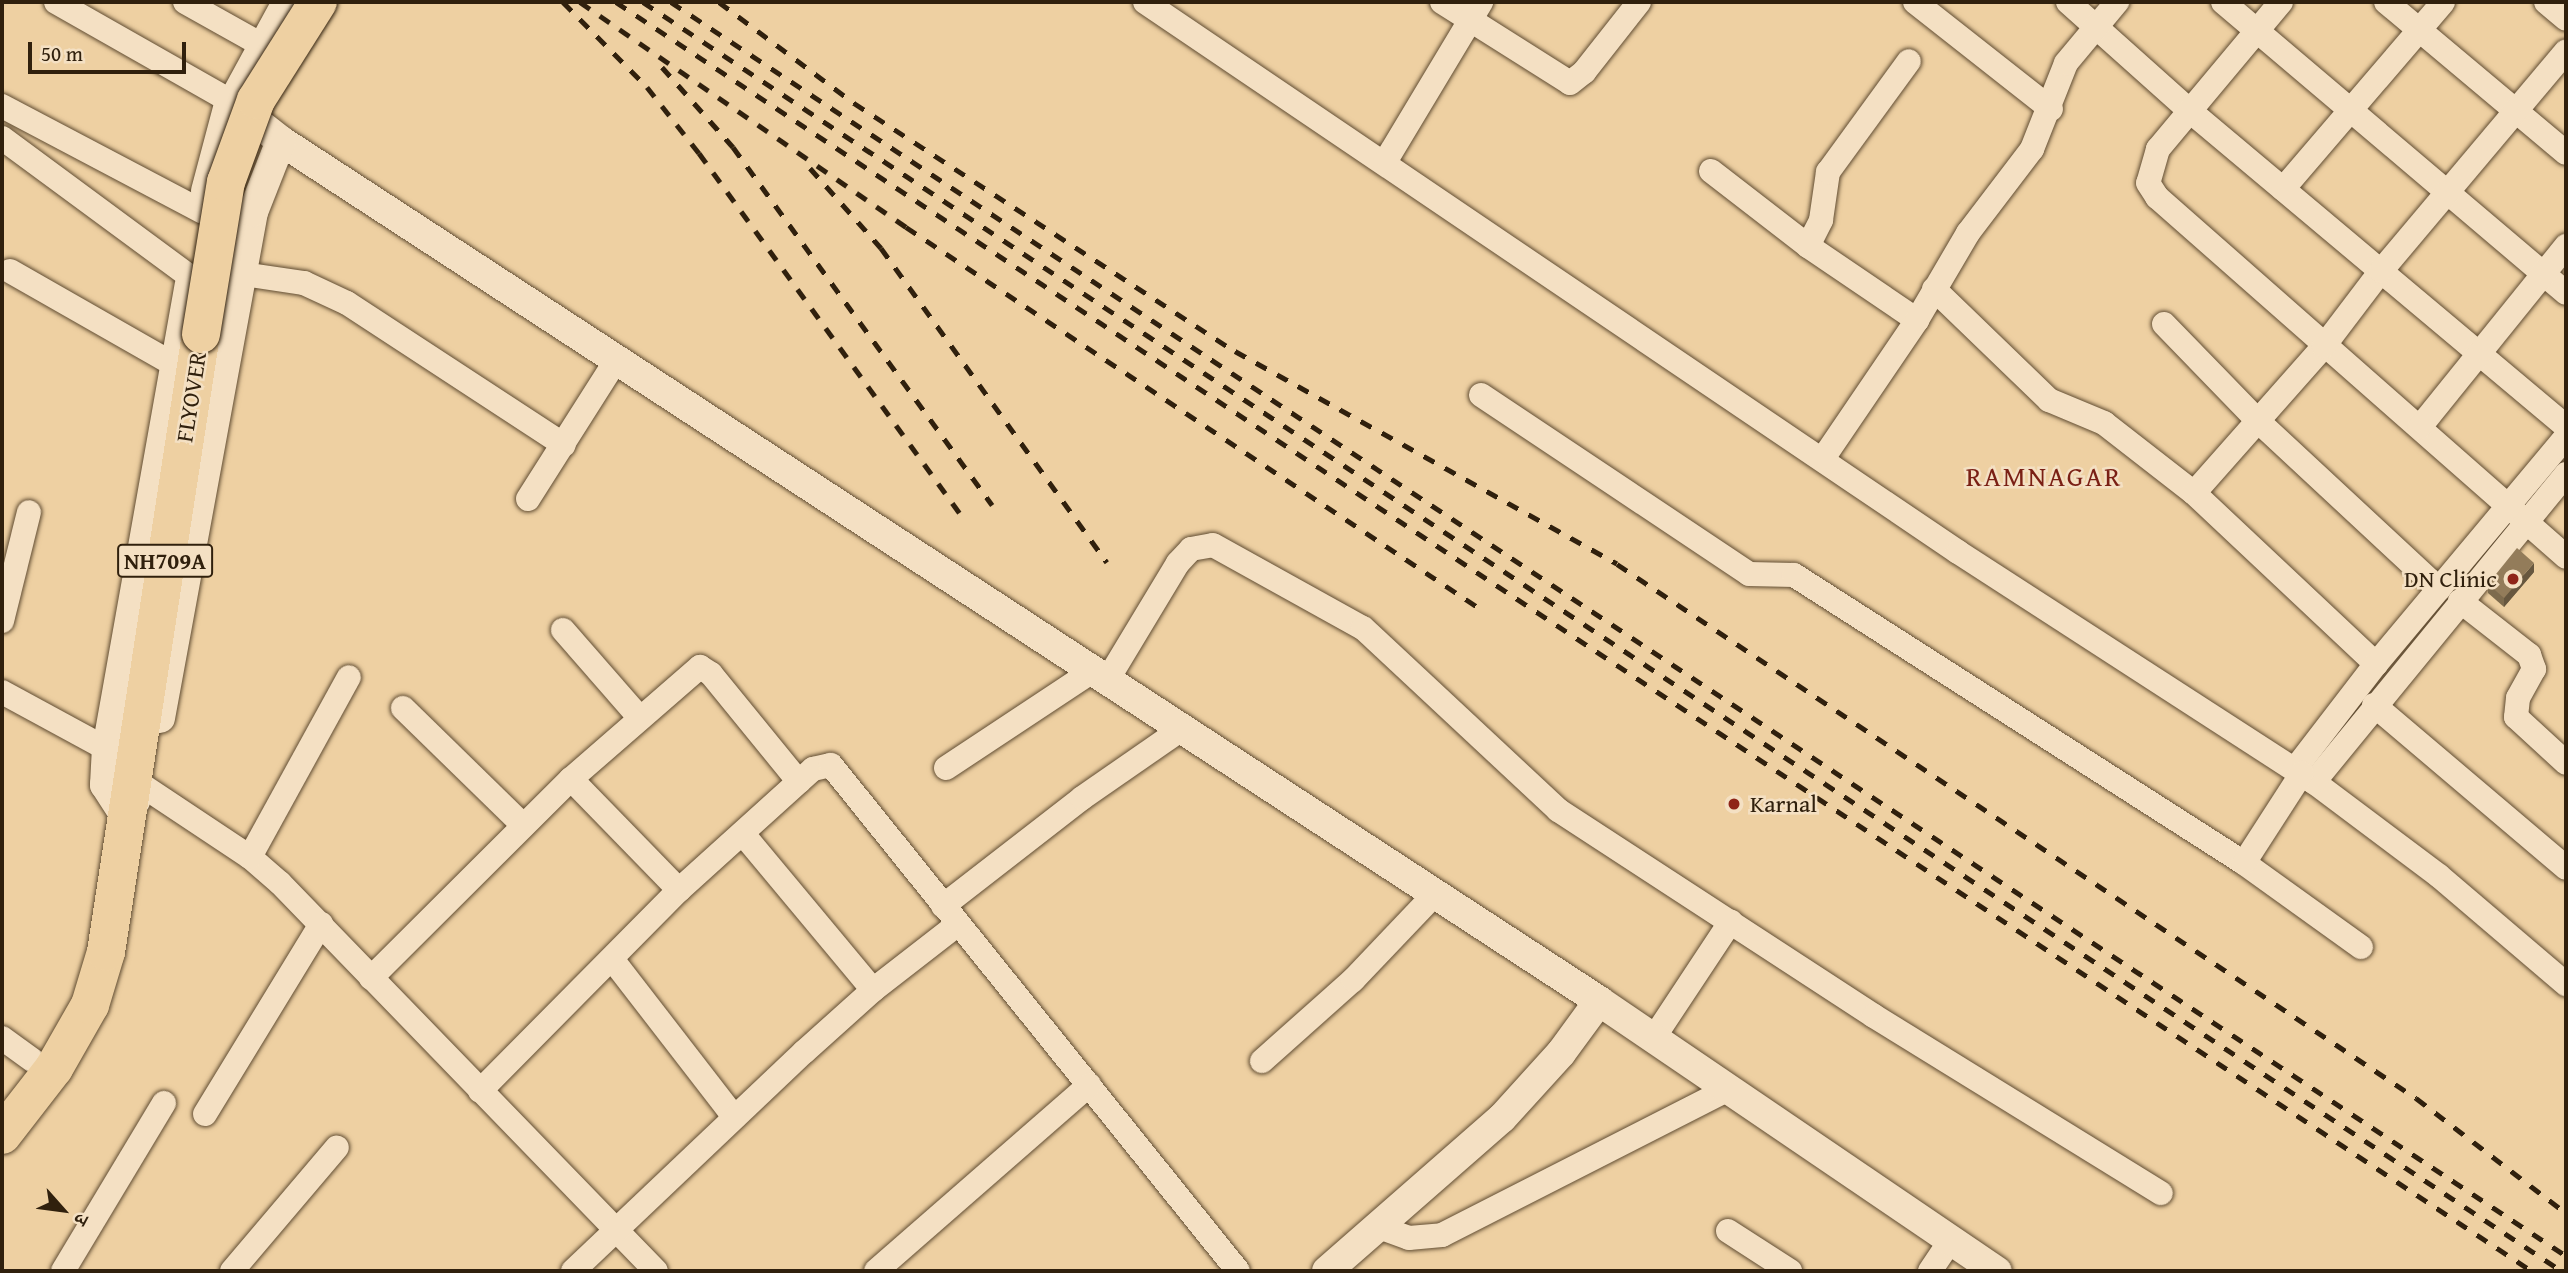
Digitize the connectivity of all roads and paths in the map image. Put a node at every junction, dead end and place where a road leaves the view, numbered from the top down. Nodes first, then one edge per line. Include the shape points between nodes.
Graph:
1 (185, 2) edge
2 (284, 2) edge
3 (318, 2) edge
4 (1145, 2) edge
5 (1442, 2) edge
6 (1639, 2) edge
7 (1915, 2) edge
8 (2068, 2) edge
9 (2117, 2) edge
10 (2223, 2) edge
11 (2281, 2) edge
12 (2386, 2) edge
13 (2443, 2) edge
14 (2546, 2) edge
15 (65, 4) edge
16 (1476, 11) edge
17 (1946, 11) edge
18 (2566, 19) edge
19 (2096, 27) junction
20 (2419, 30) junction
21 (2255, 33) junction
22 (260, 44) junction
23 (2566, 51) edge
24 (1909, 61) dead end
25 (230, 102) junction
26 (2, 106) edge
27 (2051, 109) junction
28 (2190, 111) junction
29 (2349, 111) junction
30 (2516, 111) junction
31 (2, 138) edge
32 (281, 141) junction
33 (2566, 153) edge
34 (1385, 162) junction
35 (1711, 171) dead end
36 (2283, 189) junction
37 (2447, 193) junction
38 (203, 212) junction
39 (1808, 246) junction
40 (2566, 246) edge
41 (10, 271) dead end
42 (2381, 271) junction
43 (243, 274) junction
44 (2543, 274) junction
45 (192, 278) junction
46 (1934, 289) junction
47 (2566, 293) edge
48 (1917, 320) junction
49 (2164, 324) dead end
50 (2324, 346) junction
51 (2478, 352) junction
52 (617, 359) junction
53 (176, 365) junction
54 (1481, 395) dead end
55 (2258, 421) junction
56 (2420, 426) junction
57 (2566, 426) edge
58 (2566, 437) edge
59 (564, 445) junction
60 (1824, 457) junction
61 (2566, 474) edge
62 (2194, 494) junction
63 (528, 499) dead end
64 (2508, 505) junction
65 (29, 512) dead end
66 (2526, 523) junction
67 (2566, 557) edge
68 (2449, 595) junction
69 (2, 621) edge
70 (563, 630) dead end
71 (2376, 664) junction
72 (1101, 675) junction
73 (349, 677) dead end
74 (2, 692) edge
75 (2374, 705) junction
76 (403, 708) dead end
77 (639, 716) junction
78 (1183, 728) junction
79 (107, 749) junction
80 (2566, 763) edge
81 (946, 768) dead end
82 (2304, 775) junction
83 (571, 779) junction
84 (799, 782) junction
85 (133, 797) junction
86 (523, 825) junction
87 (743, 834) junction
88 (250, 857) junction
89 (2244, 863) junction
90 (2566, 868) edge
91 (114, 881) junction
92 (679, 890) junction
93 (1435, 894) junction
94 (950, 915) junction
95 (1731, 921) junction
96 (321, 924) junction
97 (2361, 947) dead end
98 (612, 959) junction
99 (371, 978) junction
100 (2566, 984) edge
101 (873, 990) junction
102 (1599, 1001) junction
103 (1653, 1039) junction
104 (17, 1049) edge
105 (1262, 1061) dead end
106 (1089, 1085) junction
107 (1727, 1090) junction
108 (480, 1091) junction
109 (2, 1097) edge
110 (164, 1103) dead end
111 (205, 1114) dead end
112 (734, 1116) junction
113 (2, 1135) edge
114 (337, 1147) dead end
115 (2161, 1194) dead end
116 (1379, 1227) junction
117 (617, 1231) junction
118 (1728, 1231) dead end
119 (1951, 1240) junction
120 (63, 1271) edge
121 (232, 1271) edge
122 (573, 1271) edge
123 (656, 1271) edge
124 (876, 1271) edge
125 (1238, 1271) edge
126 (1327, 1271) edge
127 (1790, 1271) edge
128 (1930, 1271) edge
129 (1997, 1271) edge

1 - 22 street
2 - 22 street
3 - 85 highway, FLYOVER / NH709A, bridge via 256,100 226,181
4 - 34 street
5 - 16 street
6 - 16 street via 1570,83
7 - 17 street
8 - 19 street
9 - 19 street
10 - 21 street
11 - 21 street
12 - 20 street
13 - 20 street
14 - 18 street
15 - 25 street
16 - 34 street
17 - 27 street
19 - 27 street via 2066,63
19 - 28 street
20 - 29 street
20 - 30 street
21 - 28 street
21 - 29 street
22 - 25 street
23 - 30 street
24 - 39 street via 1828,172 1821,220
25 - 32 street
25 - 38 street
26 - 38 street
27 - 46 street via 2018,170 1968,233
28 - 36 street
28 - 50 street via 2158,149 2148,183 2157,197
29 - 36 street
29 - 37 street
30 - 33 street
30 - 37 street
31 - 45 street
32 - 43 street via 253,212
32 - 52 street
34 - 60 street
35 - 39 street
36 - 42 street
37 - 42 street
37 - 44 street
38 - 45 street
39 - 48 street
40 - 44 street
41 - 53 street
42 - 50 street
42 - 51 street
43 - 59 street via 304,283 347,303
43 - 85 street
44 - 47 street
44 - 51 street
45 - 53 street
46 - 48 street
46 - 62 street via 2049,400 2120,433
48 - 60 street
49 - 55 street
50 - 55 street
50 - 56 street
51 - 56 street
51 - 57 street
52 - 59 street
52 - 72 street
53 - 79 street
54 - 89 street via 1749,574 1794,575
55 - 62 street
55 - 68 street
56 - 64 street
58 - 64 street
59 - 63 street
60 - 82 street via 1958,552
61 - 66 street
62 - 71 street
64 - 66 street
64 - 68 street
65 - 69 street
66 - 67 street
66 - 68 street
68 - 71 street
68 - 75 street
68 - 80 street via 2529,655 2534,669 2518,698 2516,717
70 - 77 street
71 - 82 street
72 - 78 street
72 - 81 street
72 - 95 street via 1178,564 1191,549 1213,545 1363,628 1527,786
73 - 88 street
74 - 79 street
75 - 82 street
75 - 90 street
76 - 86 street
77 - 83 street
77 - 84 street via 700,667 711,674
78 - 93 street
78 - 94 street via 1082,798
79 - 85 street via 105,785
82 - 89 street
82 - 100 street via 2439,876
83 - 86 street
83 - 92 street
84 - 87 street
84 - 94 street via 822,765 840,771
85 - 88 street
85 - 91 highway, NH709A
86 - 99 street
87 - 92 street
87 - 101 street
88 - 96 street
89 - 97 street
91 - 104 highway, NH709A via 71,996
91 - 113 highway, NH709A via 106,952 90,1005 54,1068
92 - 98 street
93 - 102 street
93 - 105 street via 1353,980
94 - 101 street
94 - 106 street
95 - 103 street
95 - 115 street via 1874,1016
96 - 99 street
96 - 111 street
98 - 108 street
98 - 112 street
99 - 108 street
101 - 112 street
102 - 103 street
102 - 116 street via 1528,1091
103 - 107 street
104 - 109 highway, NH709A
106 - 124 street
106 - 125 street
107 - 116 street via 1442,1235 1409,1238
107 - 119 street
108 - 117 street
110 - 120 street
112 - 117 street
114 - 121 street
116 - 126 street
117 - 122 street
117 - 123 street
118 - 127 street
119 - 128 street
119 - 129 street

